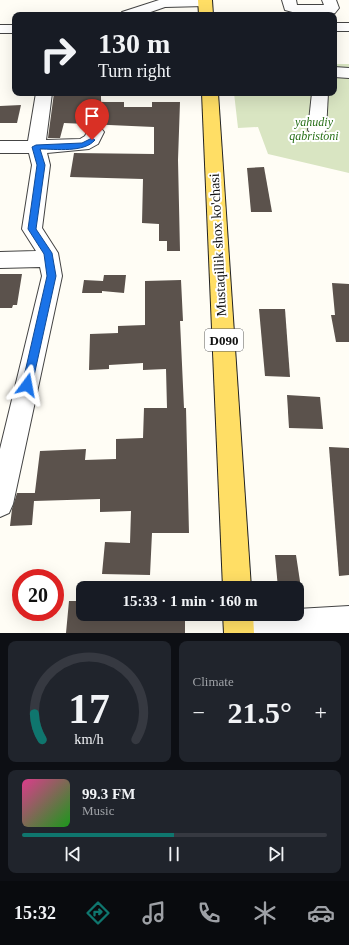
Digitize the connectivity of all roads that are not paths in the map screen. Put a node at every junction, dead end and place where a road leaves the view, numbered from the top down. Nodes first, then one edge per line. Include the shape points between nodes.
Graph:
1 (290, 0) edge
2 (330, 0) edge
3 (206, 6) edge
4 (136, 12) edge
5 (337, 27) edge
6 (349, 27) edge
7 (0, 29) edge
8 (12, 29) edge
9 (337, 72) edge
10 (349, 73) edge
11 (44, 96) edge
12 (210, 96) edge
13 (320, 96) edge
14 (317, 130) dead end
15 (95, 132) dead end
16 (0, 147) edge
17 (36, 147) junction
18 (49, 259) junction
19 (0, 260) edge
20 (7, 447) edge
21 (0, 504) edge
22 (237, 581) edge
23 (349, 621) edge
24 (239, 625) edge

1 - 2 lane via 290,7 296,10 330,10
3 - 4 lane via 164,3
5 - 6 lane
7 - 8 lane
9 - 10 lane
11 - 17 lane
12 - 22 main road, Mustaqillik shox ko'chasi / D090
13 - 14 lane
15 - 17 lane via 92,140 83,145
16 - 17 lane
17 - 18 lane via 41,165 32,229 48,253
18 - 19 lane
18 - 20 lane via 52,276
20 - 21 lane
23 - 24 lane

